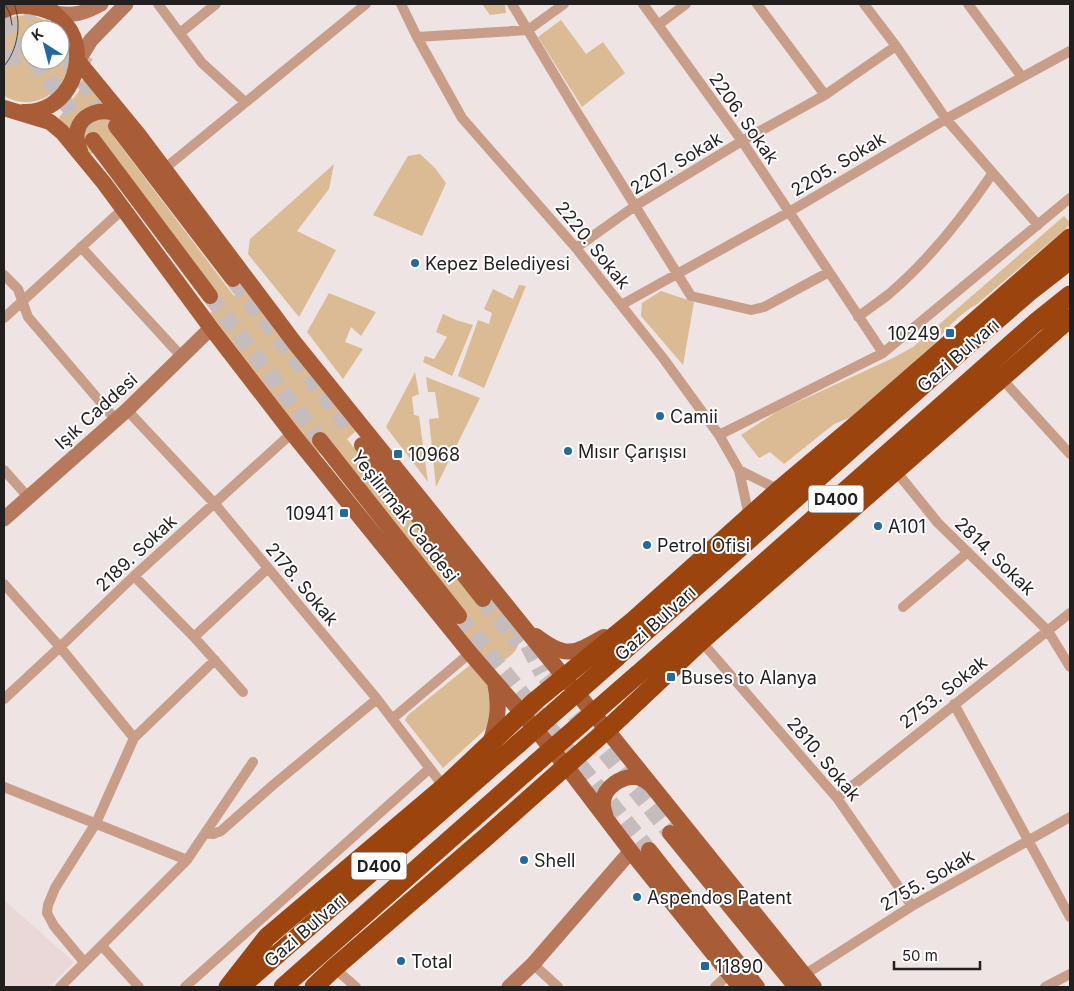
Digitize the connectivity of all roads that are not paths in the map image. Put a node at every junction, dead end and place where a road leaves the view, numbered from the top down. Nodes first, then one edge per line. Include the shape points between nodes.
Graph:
1 (101, 4) edge
2 (126, 4) edge
3 (158, 4) edge
4 (216, 4) edge
5 (366, 4) edge
6 (401, 4) edge
7 (512, 4) edge
8 (564, 4) edge
9 (643, 4) edge
10 (686, 4) edge
11 (757, 4) edge
12 (864, 4) edge
13 (968, 4) edge
14 (49, 8) edge
15 (4, 10) edge
16 (658, 25) junction
17 (528, 30) junction
18 (180, 33) junction
19 (417, 37) junction
20 (896, 46) junction
21 (1070, 52) edge
22 (78, 61) junction
23 (1022, 77) junction
24 (825, 95) junction
25 (245, 102) junction
26 (8, 110) edge
27 (946, 119) junction
28 (116, 126) tunnel mouth
29 (138, 134) junction
30 (93, 140) tunnel mouth
31 (742, 142) junction
32 (82, 157) junction
33 (164, 169) junction
34 (992, 174) junction
35 (1069, 202) edge
36 (635, 206) junction
37 (123, 209) junction
38 (789, 212) junction
39 (1038, 225) junction
40 (1070, 238) edge
41 (81, 247) junction
42 (576, 248) junction
43 (1070, 260) edge
44 (828, 272) junction
45 (4, 275) edge
46 (677, 275) junction
47 (234, 281) tunnel mouth
48 (1004, 295) junction
49 (1070, 295) edge
50 (210, 296) tunnel mouth
51 (22, 302) junction
52 (622, 305) junction
53 (1070, 307) edge
54 (858, 317) junction
55 (4, 318) edge
56 (1070, 318) edge
57 (1035, 323) junction
58 (211, 328) junction
59 (976, 338) junction
60 (883, 353) junction
61 (181, 356) junction
62 (931, 359) junction
63 (1002, 379) junction
64 (121, 414) junction
65 (347, 425) tunnel mouth
66 (292, 433) junction
67 (719, 435) junction
68 (320, 440) tunnel mouth
69 (1070, 454) edge
70 (4, 470) edge
71 (740, 470) junction
72 (895, 470) junction
73 (779, 490) junction
74 (28, 497) junction
75 (214, 503) junction
76 (749, 516) junction
77 (4, 519) edge
78 (968, 552) junction
79 (267, 569) junction
80 (134, 576) junction
81 (4, 584) edge
82 (483, 599) tunnel mouth
83 (656, 599) junction
84 (903, 607) dead end
85 (1070, 613) edge
86 (459, 616) tunnel mouth
87 (520, 623) junction
88 (1048, 631) junction
89 (194, 637) junction
90 (701, 641) junction
91 (60, 647) junction
92 (470, 653) junction
93 (215, 660) junction
94 (1070, 667) edge
95 (564, 678) junction
96 (495, 682) junction
97 (243, 692) dead end
98 (377, 698) junction
99 (4, 699) edge
100 (954, 704) junction
101 (522, 713) junction
102 (392, 719) junction
103 (607, 729) junction
104 (134, 738) junction
105 (490, 743) junction
106 (253, 762) dead end
107 (566, 766) junction
108 (429, 769) junction
109 (652, 785) junction
110 (444, 787) junction
111 (4, 788) edge
112 (837, 798) junction
113 (1070, 817) edge
114 (606, 819) junction
115 (96, 822) junction
116 (205, 833) junction
117 (670, 833) tunnel mouth
118 (1028, 840) junction
119 (649, 850) tunnel mouth
120 (631, 851) junction
121 (187, 860) junction
122 (912, 906) junction
123 (1070, 917) edge
124 (102, 946) junction
125 (84, 962) junction
126 (533, 964) junction
127 (334, 968) junction
128 (729, 974) junction
129 (1070, 974) edge
130 (805, 983) edge
131 (60, 987) edge
132 (138, 987) edge
133 (185, 987) edge
134 (228, 987) edge
135 (240, 987) edge
136 (283, 987) edge
137 (314, 987) edge
138 (356, 987) edge
139 (509, 987) edge
140 (558, 987) edge
141 (715, 987) edge
142 (740, 987) edge
143 (757, 987) edge
144 (1045, 987) edge

1 - 14 street via 85,12 68,15
2 - 22 street via 91,40
3 - 18 street
4 - 18 street
5 - 25 street
6 - 19 street, 2220. Sokak
7 - 17 street
8 - 17 street
9 - 16 street, 2206. Sokak
10 - 16 street
11 - 24 street
12 - 20 street
13 - 23 street
14 - 15 main road via 28,5
14 - 22 main road via 72,34
16 - 31 street, 2206. Sokak
17 - 19 street
17 - 36 street
18 - 25 street via 202,63
19 - 42 street, 2220. Sokak via 462,118
20 - 24 street, 2207. Sokak
20 - 27 street
21 - 23 street, 2205. Sokak
22 - 26 main road via 68,90 57,101 31,112
22 - 29 main road
23 - 27 street, 2205. Sokak
24 - 31 street, 2207. Sokak
25 - 33 street
26 - 32 main road via 50,122
27 - 34 street
27 - 38 street, 2205. Sokak
28 - 47 main road
29 - 32 main road via 118,114 100,111 82,122 77,130 76,140
29 - 33 main road
30 - 50 main road
31 - 36 street, 2207. Sokak
31 - 38 street, 2206. Sokak
32 - 37 main road
33 - 87 main road via 284,328
34 - 39 street
34 - 54 street via 933,250 889,294
35 - 39 street
36 - 42 street, 2207. Sokak
36 - 46 street
37 - 41 street
37 - 58 main road
38 - 44 street, 2206. Sokak
38 - 46 street, 2205. Sokak
39 - 60 street
40 - 48 highway
41 - 51 street
41 - 61 street
42 - 52 street, 2220. Sokak
43 - 59 highway, Gazi Bulvarı / D400
44 - 46 street via 764,308 751,310 691,296
44 - 54 street, 2206. Sokak
45 - 51 street, 2178. Sokak via 18,289
46 - 52 street, 2205. Sokak
48 - 59 highway
48 - 62 highway
49 - 57 highway, Gazi Bulvarı / D400
51 - 55 street
51 - 64 street, 2178. Sokak via 28,317
52 - 67 street, 2220. Sokak
53 - 57 highway
54 - 60 street, 2206. Sokak
56 - 63 highway
57 - 63 highway
57 - 136 highway, Gazi Bulvarı / D400, bridge
58 - 61 street, Işık Caddesi
58 - 66 main road
59 - 62 highway
59 - 135 highway, Gazi Bulvarı / D400, bridge
60 - 67 street
61 - 64 street, Işık Caddesi
62 - 73 highway
63 - 69 street
63 - 72 highway
64 - 74 street, Işık Caddesi
64 - 75 street, 2178. Sokak
65 - 82 main road, Yeşilırmak Caddesi
66 - 75 street, 2189. Sokak
66 - 92 main road
67 - 71 street, 2220. Sokak
68 - 86 main road, Yeşilırmak Caddesi
70 - 74 street
71 - 73 street
71 - 76 street
72 - 78 street, 2814. Sokak via 938,524
72 - 90 highway
73 - 76 highway
74 - 77 street, Işık Caddesi
75 - 79 street, 2178. Sokak
75 - 80 street, 2189. Sokak
76 - 83 highway
78 - 84 street
78 - 88 street, 2814. Sokak
79 - 89 street
79 - 98 street, 2178. Sokak
80 - 89 street
80 - 91 street, 2189. Sokak
81 - 91 street
83 - 87 main road via 580,651 564,651 550,646
83 - 95 highway
85 - 88 street, 2753. Sokak
87 - 95 main road
88 - 94 street, 2814. Sokak
88 - 100 street, 2753. Sokak
89 - 93 street
90 - 103 highway
90 - 112 street, 2810. Sokak
91 - 99 street, 2189. Sokak
91 - 104 street
92 - 96 main road
92 - 102 street
93 - 97 street
93 - 104 street
95 - 101 highway
95 - 103 main road
96 - 101 main road
96 - 105 main road via 498,719
98 - 102 street, 2178. Sokak
98 - 116 street via 221,832
100 - 112 street, 2753. Sokak
100 - 118 street
101 - 105 highway
101 - 107 main road
102 - 108 street, 2178. Sokak
103 - 107 highway
103 - 109 main road
104 - 115 street
105 - 110 highway
106 - 116 street
107 - 114 main road
107 - 127 highway
108 - 110 street, 2178. Sokak
108 - 133 street
109 - 114 main road via 634,776 611,785 603,802
109 - 130 main road
110 - 134 highway via 267,937
111 - 115 street
112 - 122 street, 2810. Sokak
113 - 118 street, 2755. Sokak
114 - 120 main road
115 - 121 street
115 - 125 street via 55,888 47,914
116 - 121 street
117 - 130 main road
118 - 122 street, 2755. Sokak
118 - 123 street
119 - 143 main road
120 - 126 street
120 - 128 main road
121 - 124 street
122 - 130 street, 2755. Sokak
124 - 125 street
124 - 132 street
125 - 131 street
126 - 139 street
126 - 140 street
127 - 137 highway
127 - 138 street
128 - 141 street
128 - 142 main road
129 - 144 street

